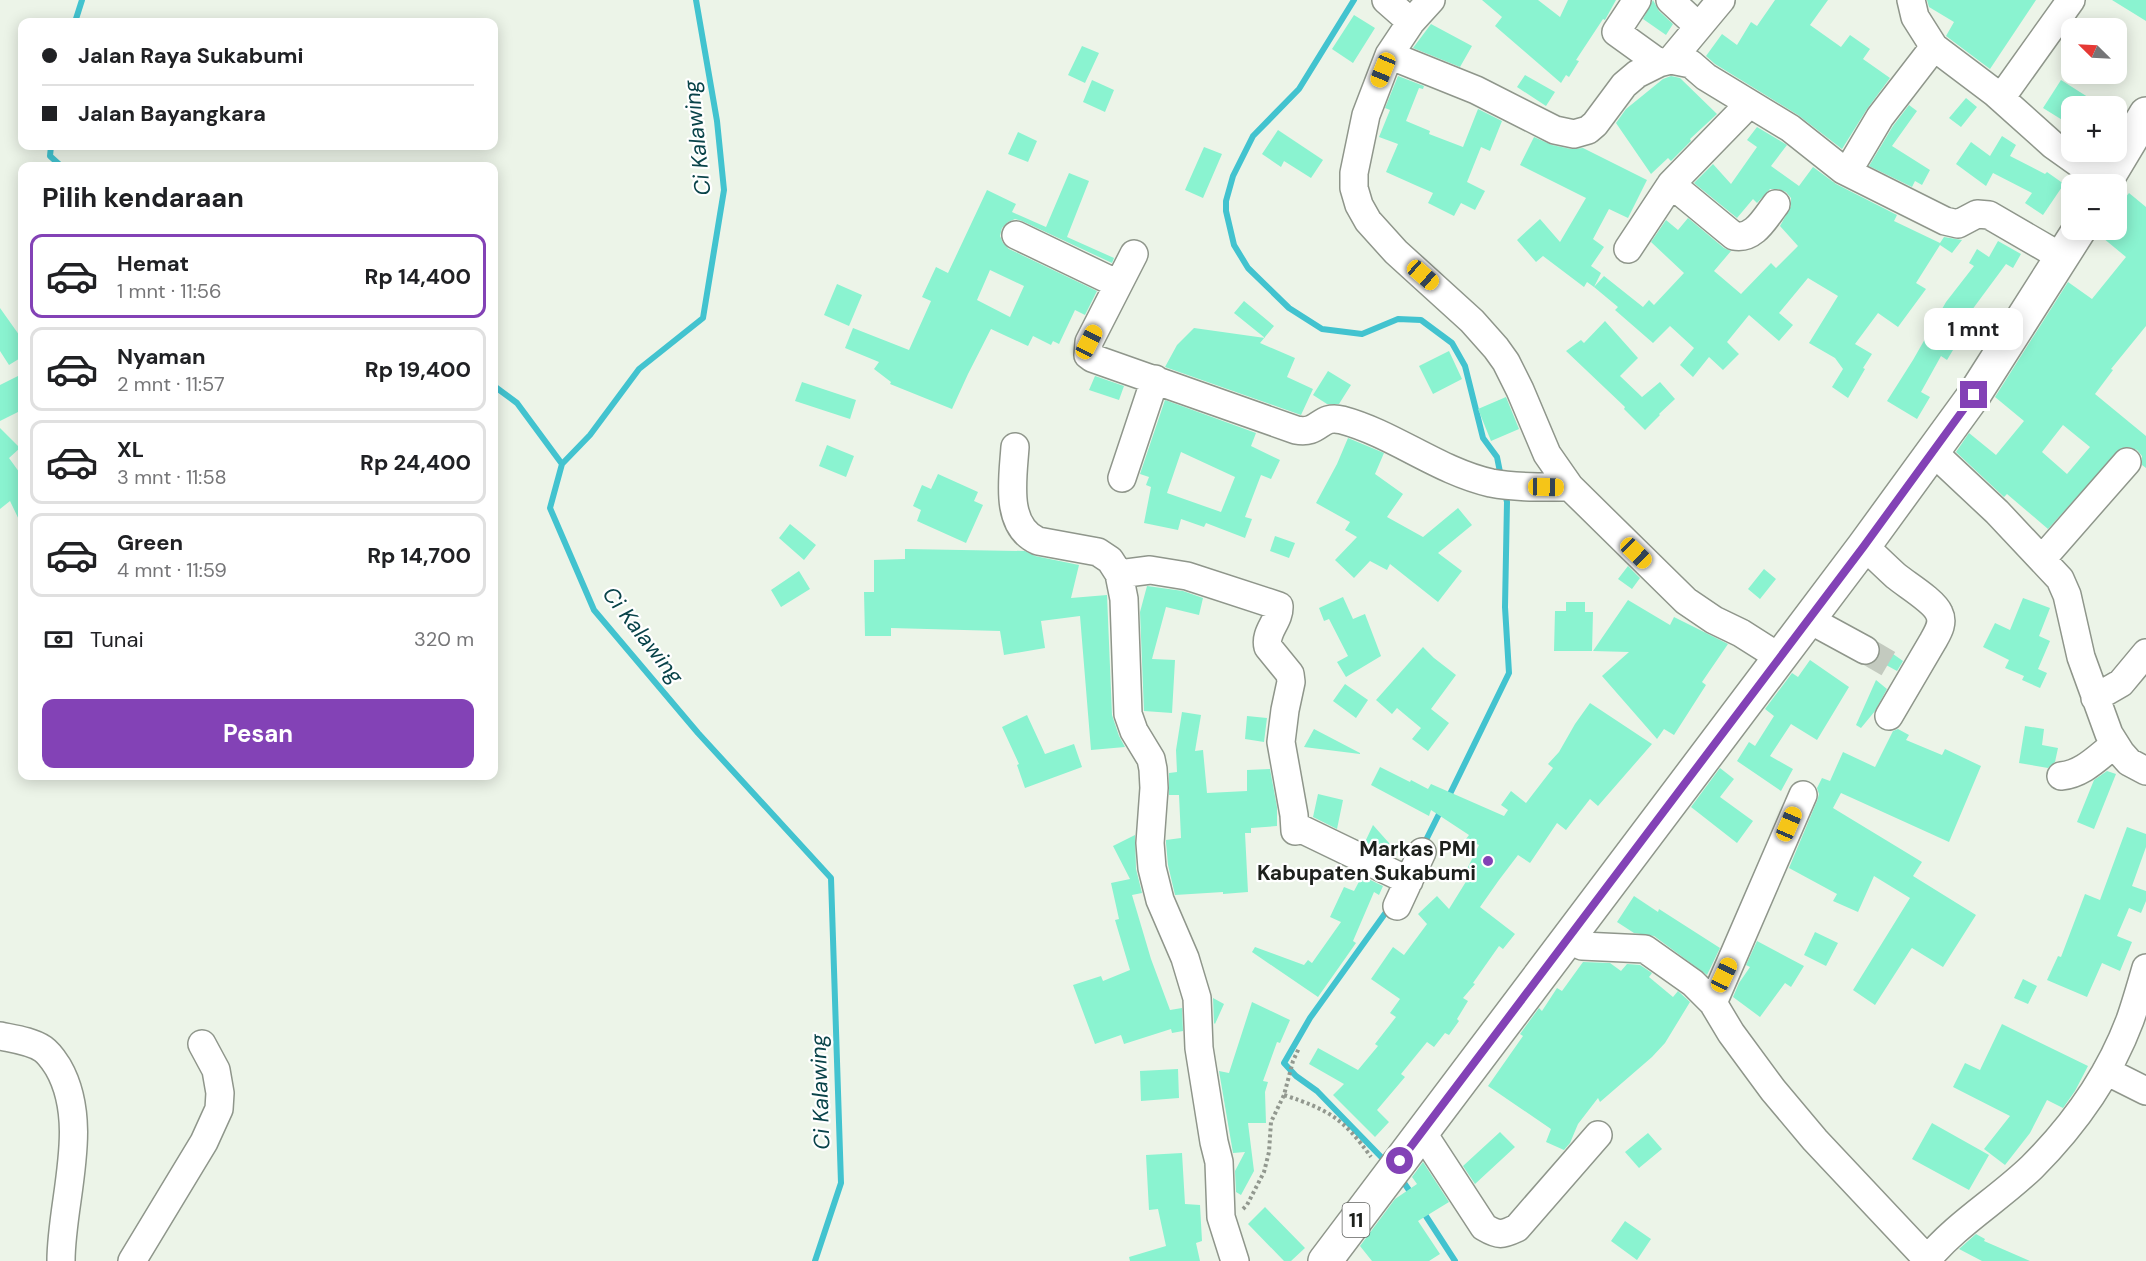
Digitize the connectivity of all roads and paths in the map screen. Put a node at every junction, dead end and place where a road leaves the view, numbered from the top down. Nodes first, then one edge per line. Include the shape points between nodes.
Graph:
1 (1386, 0) edge
2 (1431, 0) edge
3 (1637, 0) edge
4 (1670, 0) edge
5 (1721, 0) edge
6 (1911, 0) edge
7 (2071, 0) edge
8 (1411, 22) junction
9 (1698, 26) junction
10 (1934, 47) junction
11 (1389, 55) junction
12 (1665, 62) junction
13 (2001, 98) junction
14 (1749, 104) junction
15 (2146, 114) edge
16 (1848, 171) junction
17 (2092, 174) edge
18 (2109, 174) edge
19 (1671, 184) junction
20 (1776, 204) dead end
21 (1016, 235) dead end
22 (2073, 240) edge
23 (1628, 249) dead end
24 (1134, 254) dead end
25 (2063, 258) junction
26 (1118, 284) junction
27 (1155, 380) junction
28 (1015, 447) dead end
29 (1933, 452) junction
30 (2127, 462) dead end
31 (1122, 478) dead end
32 (1570, 487) junction
33 (1864, 546) junction
34 (2042, 559) junction
35 (1119, 574) junction
36 (1808, 619) junction
37 (1865, 650) tunnel mouth
38 (2146, 653) edge
39 (1779, 657) junction
40 (2095, 698) junction
41 (1889, 716) dead end
42 (2115, 744) junction
43 (2146, 771) edge
44 (2061, 776) dead end
45 (1803, 795) dead end
46 (1422, 852) dead end
47 (1409, 881) junction
48 (1397, 906) dead end
49 (1567, 939) junction
50 (2146, 968) edge
51 (1713, 1003) junction
52 (0, 1036) edge
53 (201, 1044) dead end
54 (1299, 1048) dead end
55 (2106, 1071) junction
56 (2146, 1091) edge
57 (1284, 1095) junction
58 (1598, 1135) dead end
59 (1417, 1138) junction
60 (1383, 1184) junction
61 (1221, 1217) junction
62 (1927, 1260) edge
63 (61, 1261) edge
64 (132, 1261) edge
65 (1235, 1261) edge
66 (1325, 1261) edge

1 - 8 street
2 - 8 street
3 - 12 street via 1616,32
4 - 9 street
5 - 9 street
6 - 10 street via 1915,17
7 - 13 street
8 - 11 street
9 - 12 street
10 - 13 street
10 - 16 street via 1880,117
11 - 12 street via 1476,90 1555,130 1574,134 1595,124 1636,74
11 - 32 street via 1357,150 1354,188 1359,205 1396,252 1496,348 1520,390 1547,454
12 - 14 street via 1691,64
13 - 17 street
14 - 16 street via 1790,128
14 - 19 street
15 - 18 highway
16 - 25 street via 1945,221 1958,224 1977,214 1989,215
19 - 20 street via 1734,237 1751,234
19 - 23 street
21 - 26 street
22 - 25 highway, 11
24 - 26 street
25 - 29 highway, 11
26 - 27 street via 1089,342 1088,355
27 - 31 street
27 - 32 street via 1302,431 1315,429 1328,419 1347,422 1491,483
28 - 35 street via 1014,514 1023,531 1038,541 1098,552 1110,560
29 - 33 highway, 11
29 - 34 street
30 - 34 street
32 - 39 street via 1686,601
33 - 36 highway, 11
33 - 41 street via 1939,613 1940,628 1904,672
34 - 40 street via 2064,586
35 - 47 street via 1150,570 1187,576 1279,606 1267,642 1290,674 1281,742 1295,829
35 - 61 street via 1124,599 1128,714 1153,769 1152,868 1197,998 1199,1048 1219,1162
36 - 37 street
36 - 39 highway, 11
38 - 40 street via 2121,683
39 - 49 highway, 11
40 - 42 street
42 - 43 street via 2129,762
42 - 44 street via 2088,766
45 - 51 street
46 - 47 street
47 - 48 street
49 - 51 street via 1582,946 1645,949 1693,983
49 - 59 highway, 11
50 - 55 street via 2130,1021
51 - 62 street via 1773,1090
52 - 63 street via 35,1045 48,1053 68,1093 72,1137
53 - 64 street via 216,1070 219,1108 204,1142
54 - 57 path
55 - 56 street
55 - 62 street via 2079,1115 2031,1167 1962,1224
57 - 60 path via 1318,1106 1344,1123 1372,1159
57 - 61 path via 1271,1122 1264,1172 1248,1205 1239,1214
58 - 59 street via 1517,1228 1496,1234 1484,1227
59 - 60 highway, 11
60 - 66 highway, 11
61 - 65 street

